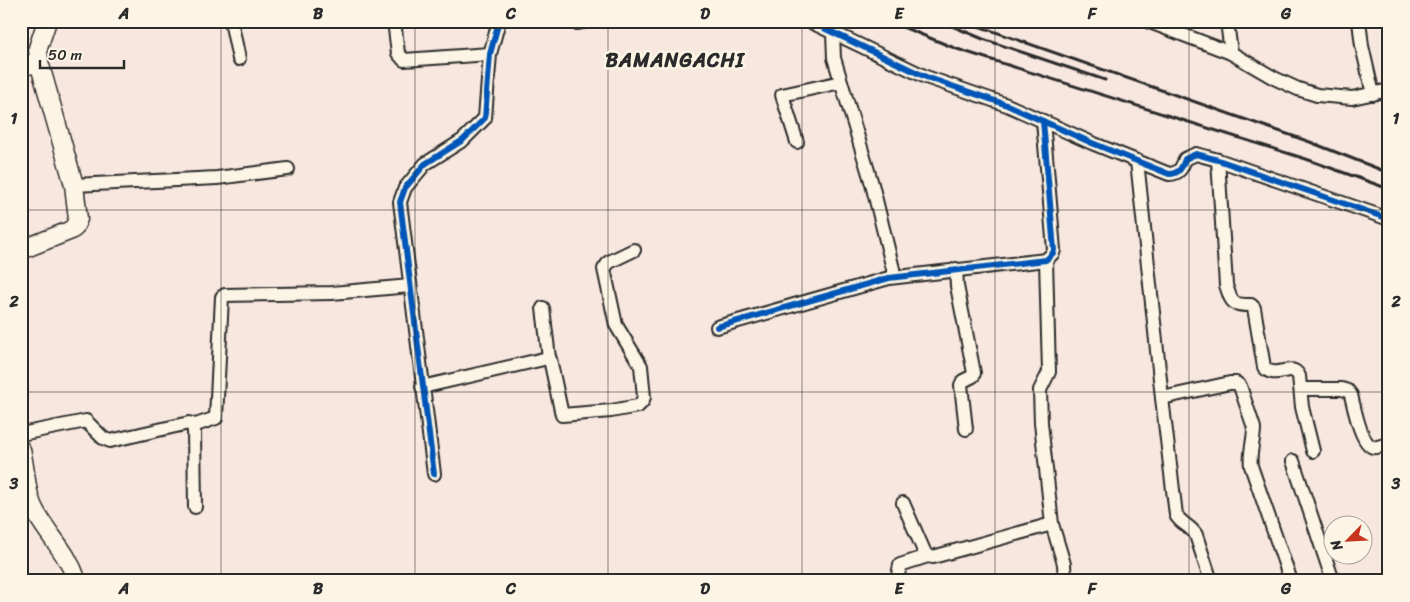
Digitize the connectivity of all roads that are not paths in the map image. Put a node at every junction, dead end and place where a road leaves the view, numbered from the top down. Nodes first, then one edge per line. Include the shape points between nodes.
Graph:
1 (46, 21) edge
2 (231, 21) edge
3 (394, 21) edge
4 (499, 21) edge
5 (564, 21) edge
6 (588, 21) edge
7 (809, 21) edge
8 (1147, 21) edge
9 (1227, 21) edge
10 (1359, 21) edge
11 (833, 33) junction
12 (1231, 53) junction
13 (490, 54) junction
14 (239, 59) dead end
15 (38, 62) junction
16 (21, 67) edge
17 (841, 82) junction
18 (1389, 90) edge
19 (1373, 94) junction
20 (1042, 121) junction
21 (797, 142) dead end
22 (1218, 160) junction
23 (1137, 161) junction
24 (288, 169) dead end
25 (74, 185) junction
26 (1389, 220) edge
27 (21, 250) edge
28 (634, 250) dead end
29 (1046, 260) junction
30 (956, 270) junction
31 (895, 277) junction
32 (410, 286) junction
33 (542, 308) dead end
34 (717, 327) dead end
35 (549, 358) junction
36 (422, 387) junction
37 (1300, 389) junction
38 (1162, 398) junction
39 (193, 426) junction
40 (966, 428) dead end
41 (21, 434) edge
42 (1389, 443) edge
43 (21, 450) edge
44 (1313, 451) dead end
45 (1293, 461) dead end
46 (434, 474) dead end
47 (903, 503) dead end
48 (195, 507) dead end
49 (1052, 524) junction
50 (928, 556) junction
51 (77, 581) edge
52 (900, 581) edge
53 (1065, 581) edge
54 (1211, 581) edge
55 (1291, 581) edge
56 (1334, 581) edge

1 - 15 street via 38,48
2 - 14 street
3 - 13 street via 398,53 404,60
4 - 13 street
5 - 6 street
7 - 11 street
8 - 12 street
9 - 12 street
10 - 19 street
11 - 17 street via 834,58
11 - 20 street via 926,77
12 - 19 street via 1274,78 1317,95 1352,98
13 - 32 street via 485,118 463,140 425,164 402,194 400,211
15 - 16 street
15 - 25 street
17 - 21 street via 782,95
17 - 31 street via 872,184
18 - 19 street
20 - 23 street
20 - 29 street via 1054,250
22 - 23 street via 1196,154 1189,156 1174,174
22 - 26 street
22 - 37 street via 1226,285 1234,303 1254,308 1264,367 1273,373 1297,372
23 - 38 street
24 - 25 street via 217,178
25 - 27 street via 78,220 74,228
28 - 35 street via 609,262 604,274 616,325 641,366 642,402 638,406 617,410 562,415
29 - 30 street
29 - 49 street via 1049,372 1040,393
30 - 31 street
30 - 40 street via 974,373 961,385
31 - 34 street
32 - 36 street
32 - 39 street via 332,293 225,295 222,297 216,418
33 - 35 street
35 - 36 street
36 - 46 street
37 - 42 street via 1348,391 1367,444 1378,447
37 - 44 street
38 - 54 street via 1176,515 1194,530
38 - 55 street via 1230,383 1240,386 1254,428 1251,466
39 - 41 street via 189,423 110,441 86,421
39 - 48 street
43 - 51 street via 31,501 67,556
45 - 56 street
47 - 50 street
49 - 50 street
49 - 53 street via 1064,564
50 - 52 street via 900,565

